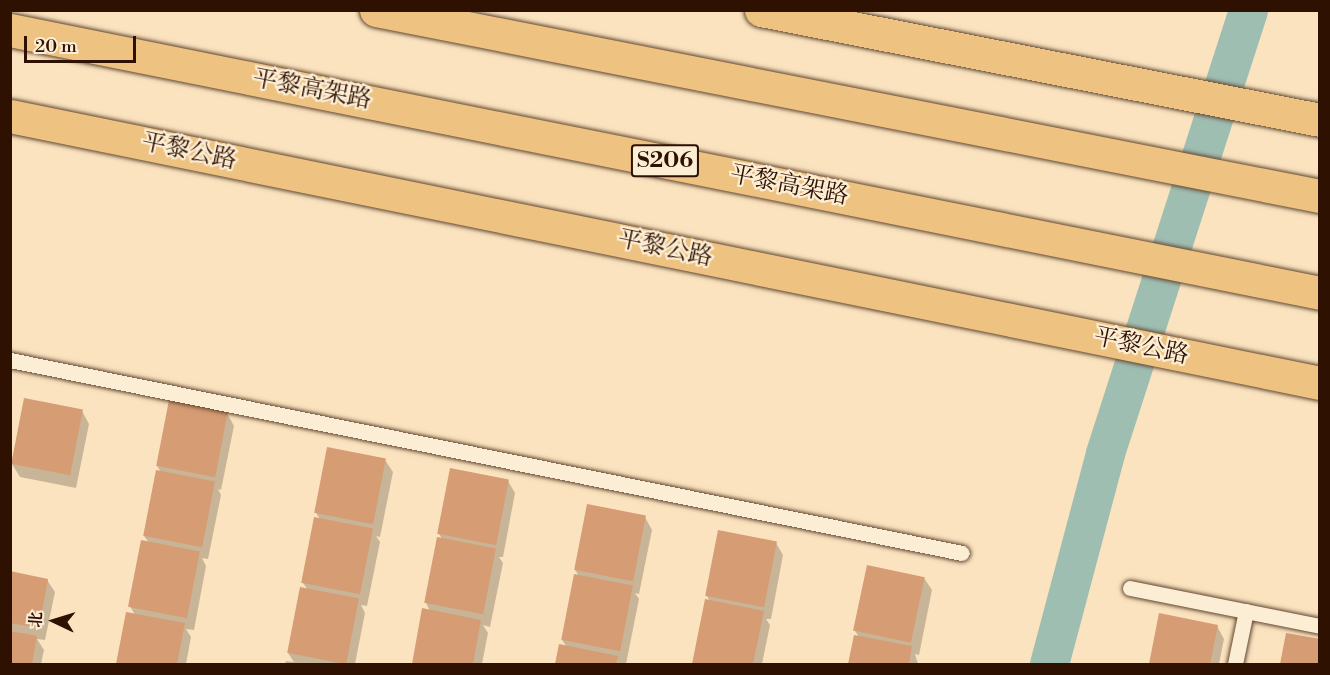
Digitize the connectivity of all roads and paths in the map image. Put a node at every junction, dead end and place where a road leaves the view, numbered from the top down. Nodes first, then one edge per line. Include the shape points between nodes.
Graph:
1 (376, 10) edge
2 (761, 10) edge
3 (10, 30) edge
4 (10, 116) edge
5 (1320, 120) edge
6 (1320, 196) edge
7 (1320, 293) edge
8 (10, 360) edge
9 (1320, 383) edge
10 (962, 553) dead end
11 (1130, 588) dead end
12 (1246, 611) junction
13 (1320, 626) edge
14 (1235, 664) edge

1 - 6 main road
2 - 5 main road
3 - 7 main road, 平黎高架路 / S206
4 - 9 main road, 平黎公路
8 - 10 lane
11 - 12 lane
12 - 13 lane
12 - 14 lane

